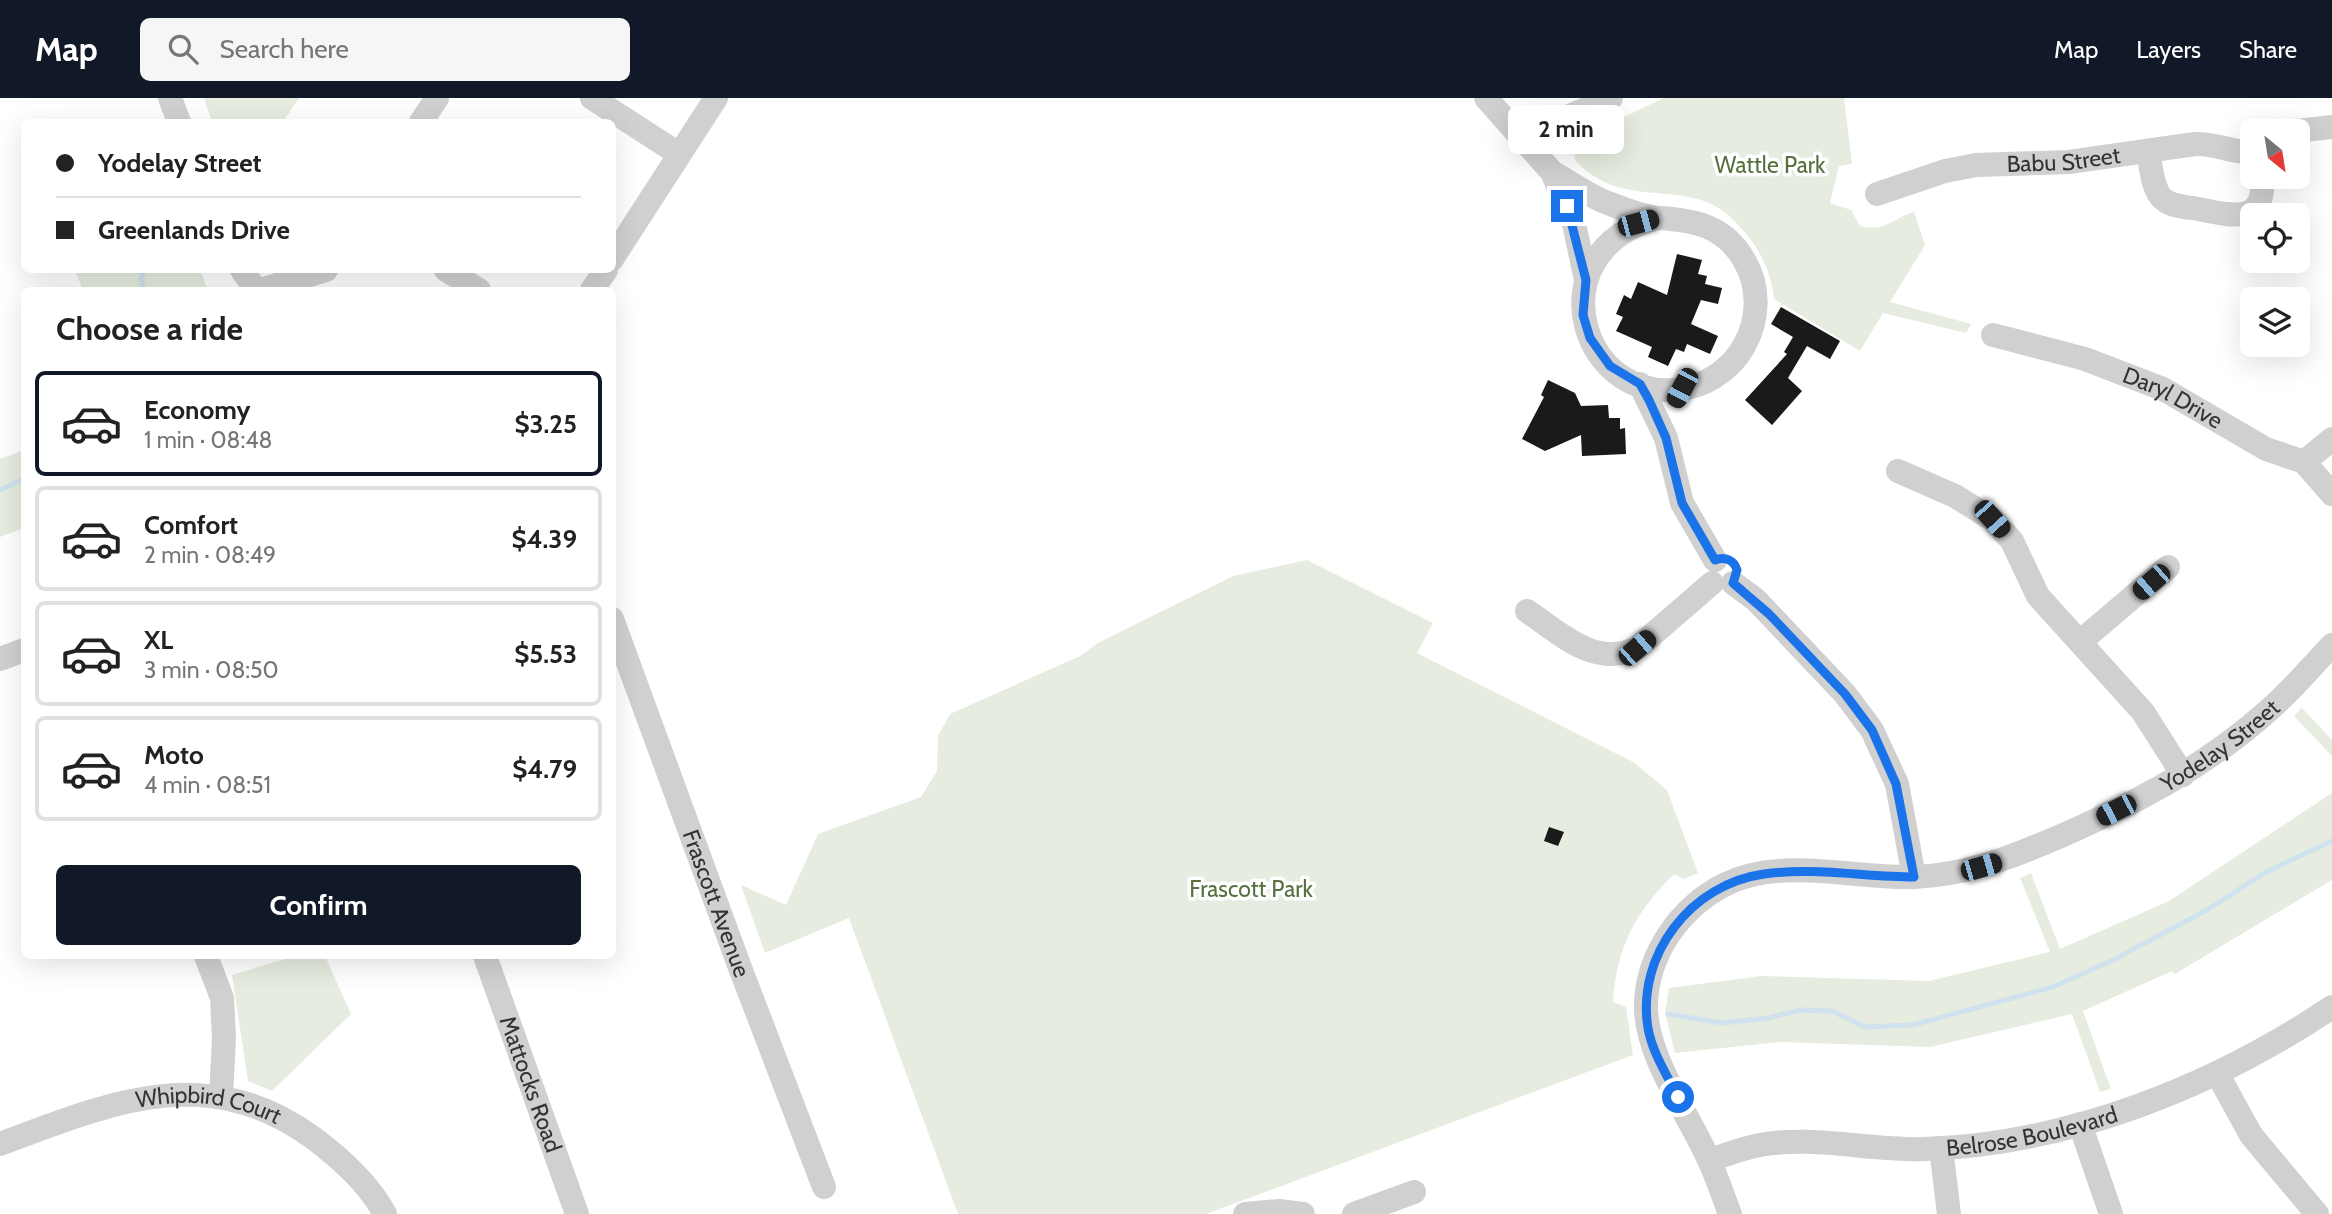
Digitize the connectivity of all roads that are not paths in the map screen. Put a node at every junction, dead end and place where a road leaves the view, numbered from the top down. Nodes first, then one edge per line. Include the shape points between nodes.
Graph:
1 (170, 98) edge
2 (437, 98) edge
3 (592, 98) edge
4 (716, 98) edge
5 (1486, 98) edge
6 (1611, 98) edge
7 (178, 119) edge
8 (423, 119) edge
9 (2332, 127) edge
10 (2310, 129) edge
11 (1521, 136) junction
12 (2240, 151) edge
13 (2148, 152) junction
14 (679, 154) junction
15 (1552, 172) junction
16 (2263, 189) edge
17 (1877, 194) dead end
18 (1658, 218) junction
19 (616, 253) edge
20 (316, 273) edge
21 (451, 273) edge
22 (1586, 280) junction
23 (271, 287) edge
24 (474, 287) edge
25 (1993, 335) dead end
26 (1640, 384) junction
27 (1682, 388) junction
28 (1666, 438) junction
29 (2332, 439) edge
30 (2304, 462) junction
31 (1898, 471) dead end
32 (2332, 494) edge
33 (2168, 567) dead end
34 (1720, 576) junction
35 (1527, 611) dead end
36 (616, 630) edge
37 (2081, 641) junction
38 (2332, 645) edge
39 (21, 651) edge
40 (0, 659) edge
41 (2183, 775) junction
42 (1914, 877) junction
43 (207, 959) edge
44 (486, 959) edge
45 (2332, 1007) edge
46 (2217, 1073) junction
47 (221, 1097) junction
48 (2080, 1124) junction
49 (1, 1140) edge
50 (1941, 1148) junction
51 (1709, 1160) junction
52 (824, 1187) dead end
53 (1414, 1192) dead end
54 (384, 1214) edge
55 (577, 1214) edge
56 (1245, 1214) edge
57 (1303, 1214) edge
58 (1354, 1214) edge
59 (1730, 1214) edge
60 (1949, 1214) edge
61 (2111, 1214) edge
62 (2317, 1214) edge

1 - 7 street
2 - 8 street
3 - 14 street
4 - 14 street
5 - 11 street
6 - 11 street
9 - 10 street
11 - 15 street
12 - 13 street, Babu Street via 2211,144
13 - 16 street via 2159,195 2171,204 2232,216 2245,214 2260,202
13 - 17 street, Babu Street via 2069,162 1976,165
14 - 19 street
15 - 18 street via 1605,202
15 - 22 street via 1574,224
18 - 22 street via 1638,223 1613,238 1594,260
18 - 27 street via 1690,219 1719,232 1747,265 1756,296 1752,328 1737,357 1713,378
20 - 23 street
21 - 24 street
22 - 26 street via 1583,315 1590,338 1610,366
25 - 30 street, Daryl Drive via 2129,374 2266,449
26 - 27 street
26 - 28 street
27 - 28 street
28 - 34 street via 1682,503
29 - 30 street
30 - 32 street, Daryl Drive
31 - 37 street via 1955,496 1992,519 2012,541 2038,596
33 - 37 street
34 - 35 street via 1626,653 1591,653
34 - 42 street via 1769,614 1845,694 1872,730 1896,784
36 - 52 street, Frascott Avenue
37 - 41 street via 2143,712
38 - 41 street, Yodelay Street via 2269,711
39 - 40 street
41 - 42 street, Yodelay Street via 2002,862 1961,873
42 - 51 street, Yodelay Street via 1783,872 1751,876 1711,893 1670,931 1650,978 1648,1031
43 - 47 street via 222,998
44 - 55 street, Mattocks Road
45 - 46 street, Belrose Boulevard
46 - 48 street, Belrose Boulevard
46 - 62 street via 2251,1135
47 - 49 street, Whipbird Court via 155,1094
47 - 54 street, Whipbird Court via 306,1133 357,1177
48 - 50 street, Belrose Boulevard via 2017,1140
48 - 61 street
50 - 51 street, Belrose Boulevard via 1762,1144
50 - 60 street
51 - 59 street, Yodelay Street
53 - 58 street
56 - 57 street

